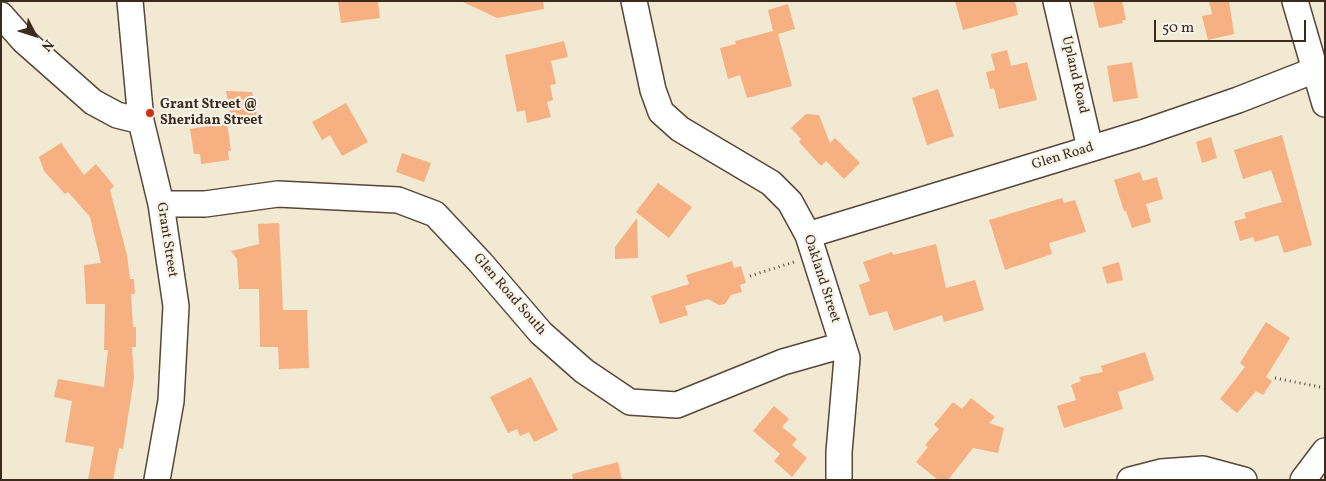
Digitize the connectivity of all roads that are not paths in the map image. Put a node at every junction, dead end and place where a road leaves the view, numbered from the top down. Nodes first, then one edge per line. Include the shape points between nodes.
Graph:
1 (130, 1) edge
2 (634, 1) edge
3 (1056, 1) edge
4 (1295, 1) edge
5 (1, 15) edge
6 (1315, 70) junction
7 (1325, 104) edge
8 (140, 121) junction
9 (1090, 148) junction
10 (161, 204) junction
11 (808, 235) junction
12 (843, 345) junction
13 (1325, 451) edge
14 (157, 480) edge
15 (839, 480) edge
16 (1130, 480) edge
17 (1244, 480) edge
18 (1303, 480) edge

1 - 8 street, Grant Street
2 - 11 street, Oakland Street via 653,90 661,112 680,129 771,183 790,202
3 - 9 street, Upland Road
4 - 6 street
5 - 8 street via 24,41 93,102 117,115
6 - 7 street
6 - 9 street, Glen Road via 1216,108
8 - 10 street, Grant Street
9 - 11 street, Glen Road
10 - 12 street, Glen Road South via 205,204 278,194 398,200 435,214 541,333 584,371 630,402 677,406 783,362
10 - 14 street, Grant Street via 176,306 171,401
11 - 12 street, Oakland Street
12 - 15 street, Oakland Street via 846,358
13 - 18 street
16 - 17 street via 1166,471 1203,469

